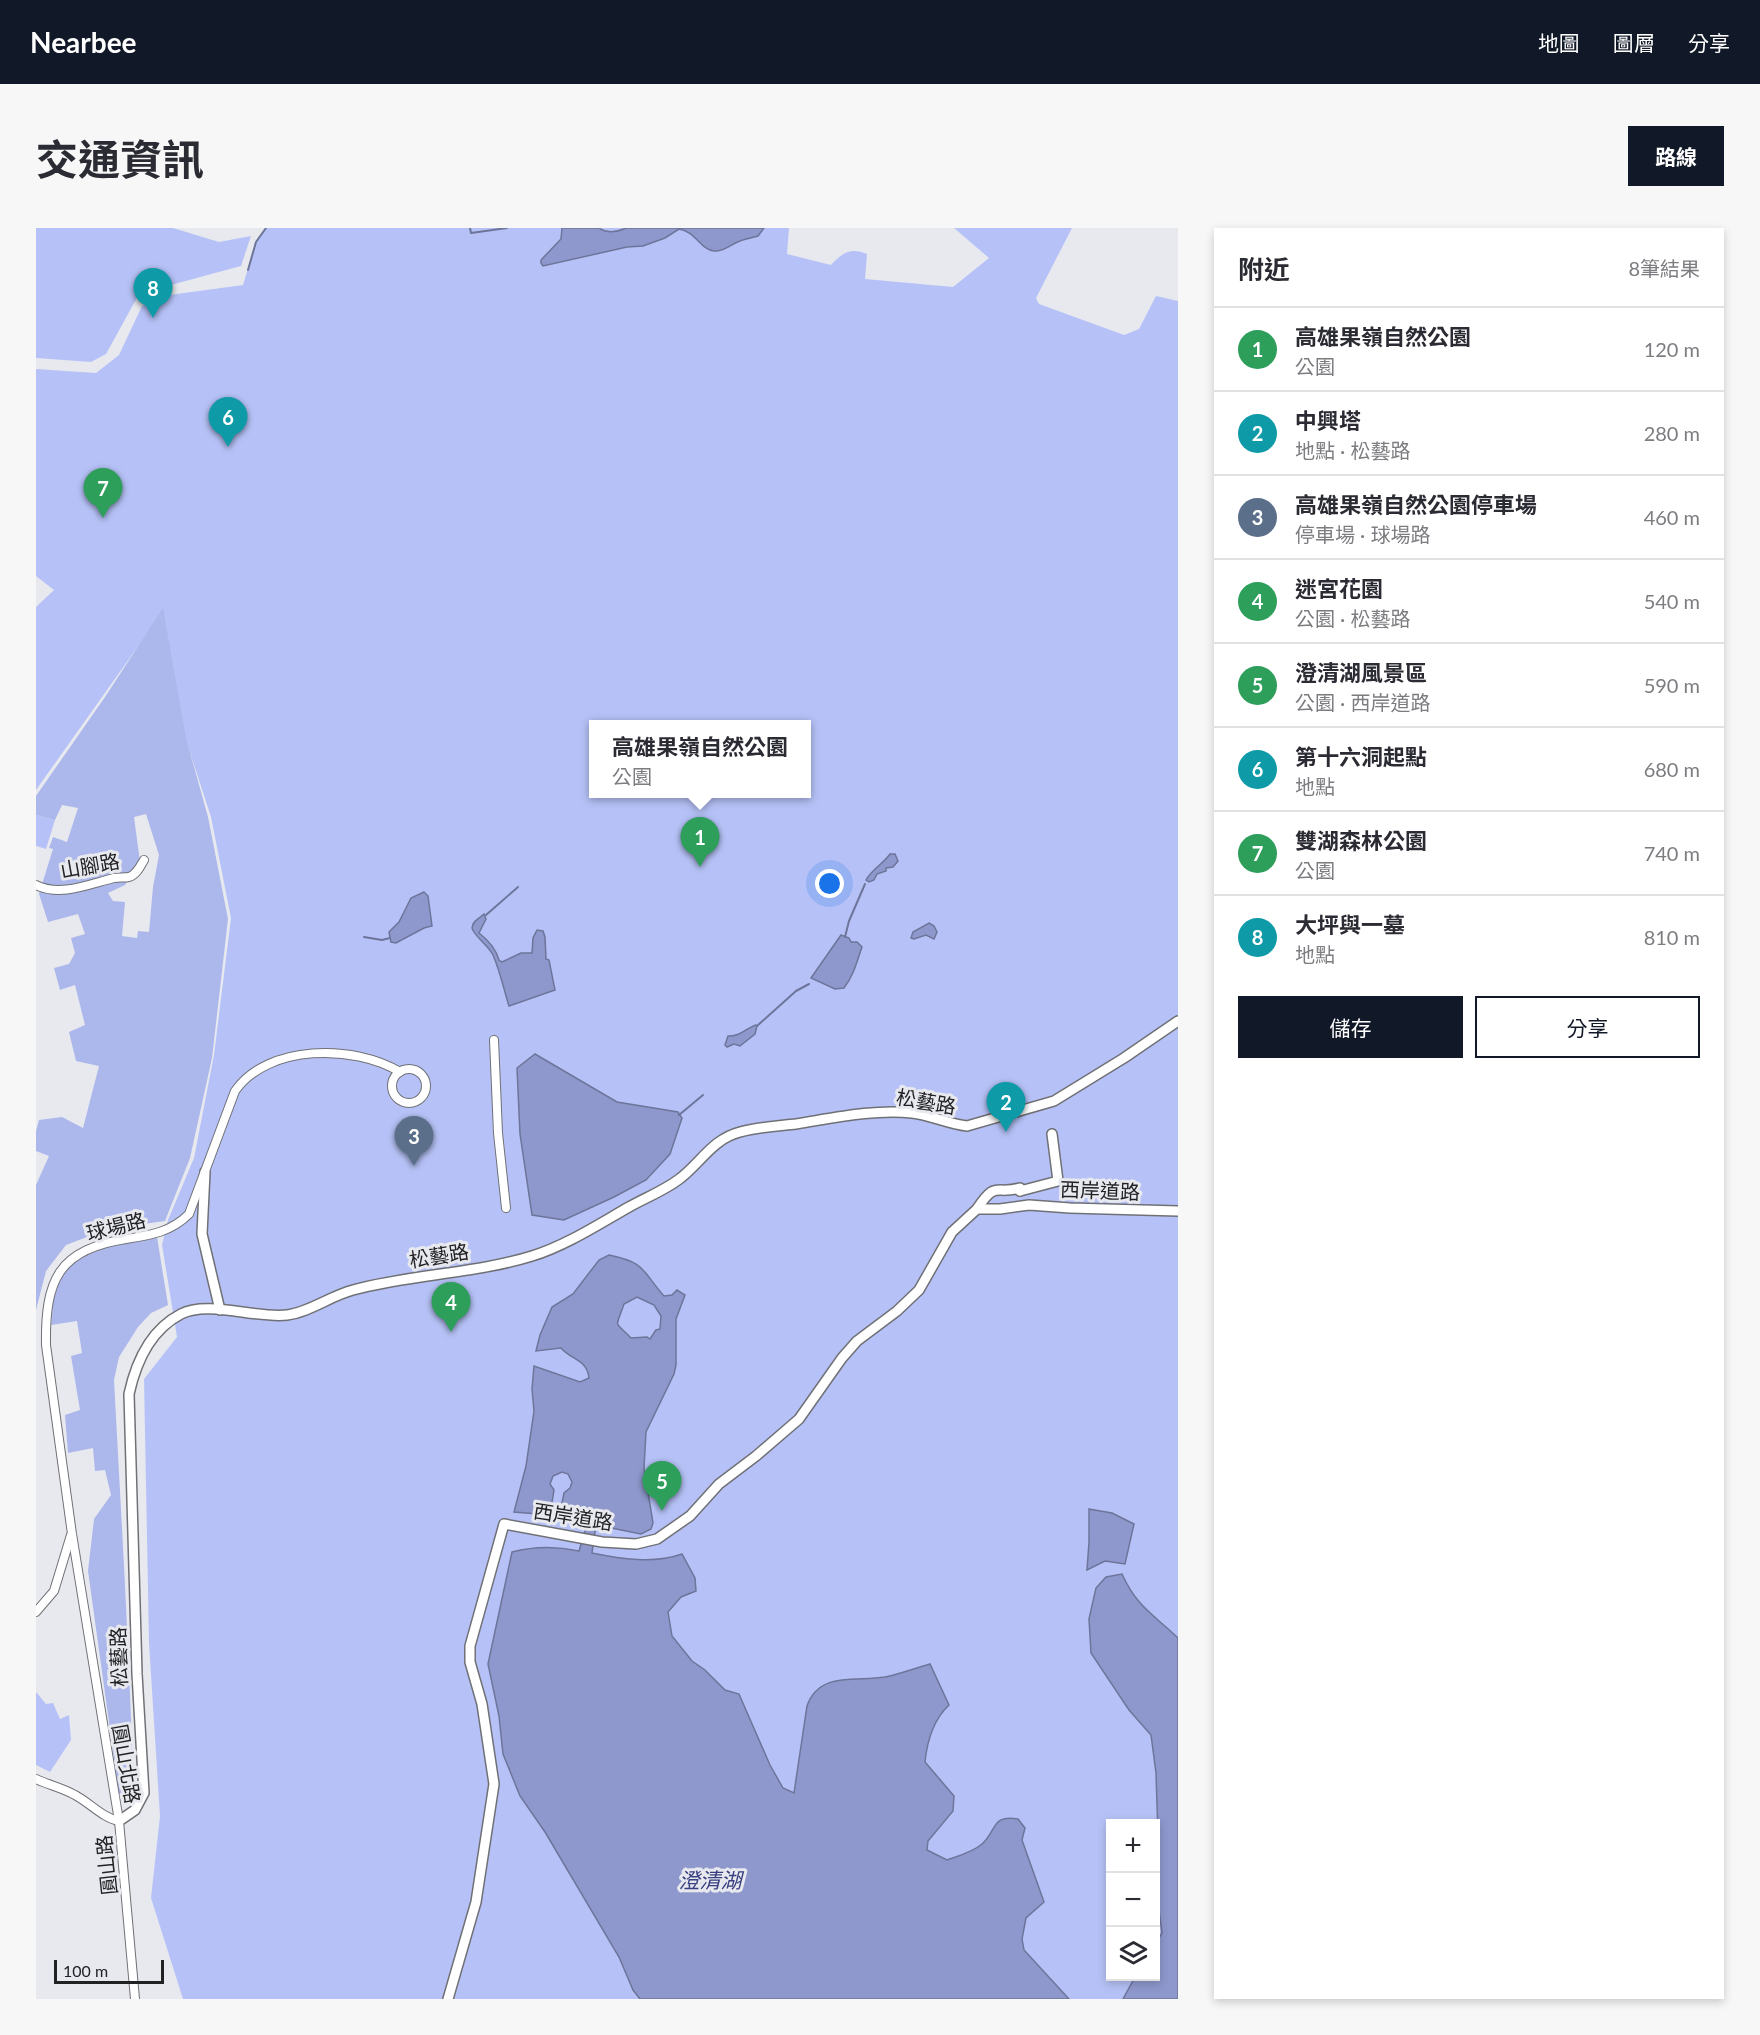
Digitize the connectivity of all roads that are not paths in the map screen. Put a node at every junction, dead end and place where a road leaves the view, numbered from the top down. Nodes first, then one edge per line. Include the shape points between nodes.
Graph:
1 (144, 860) dead end
2 (36, 885) edge
3 (1178, 1021) edge
4 (494, 1040) dead end
5 (400, 1072) junction
6 (1052, 1134) dead end
7 (205, 1172) junction
8 (1020, 1191) junction
9 (1022, 1206) junction
10 (506, 1208) dead end
11 (977, 1209) junction
12 (1178, 1211) edge
13 (220, 1310) junction
14 (198, 1311) junction
15 (254, 1314) junction
16 (72, 1534) junction
17 (36, 1612) edge
18 (36, 1779) edge
19 (119, 1821) junction
20 (135, 1999) edge
21 (448, 1999) edge

1 - 2 street, 山腳路 via 130,877 63,890
3 - 15 street, 松藝路 via 1054,1101 967,1126 912,1113 873,1112 740,1131 716,1143 679,1180 534,1255 352,1290 288,1315
4 - 10 street
5 - 5 street, 球場路 via 393,1081 393,1092 401,1101 418,1101 425,1092 424,1077 416,1070
5 - 7 street, 球場路 via 378,1061 331,1053 270,1062 244,1079 235,1091
6 - 8 street, 西岸道路 via 1058,1181
7 - 13 street via 202,1234
7 - 16 street, 球場路 via 189,1214 181,1222 161,1232 90,1248 60,1268 54,1282 45,1317 46,1345
8 - 9 street
8 - 11 street, 西岸道路 via 995,1190
9 - 11 street, 西岸道路
9 - 12 street, 西岸道路
11 - 21 street, 西岸道路 via 952,1232 919,1290 857,1341 799,1419 719,1484 690,1516 657,1539 636,1544 602,1542 504,1524 470,1646 494,1784 476,1902
13 - 14 street, 松藝路
13 - 15 street, 松藝路
14 - 15 street
14 - 19 street, 松藝路 via 182,1313 152,1339 134,1371 129,1394 144,1793 135,1810
16 - 17 street, 球場路 via 54,1591
16 - 19 street, 圓山北路
18 - 19 street, 圓山路 via 73,1794 109,1820
19 - 20 street, 圓山路

